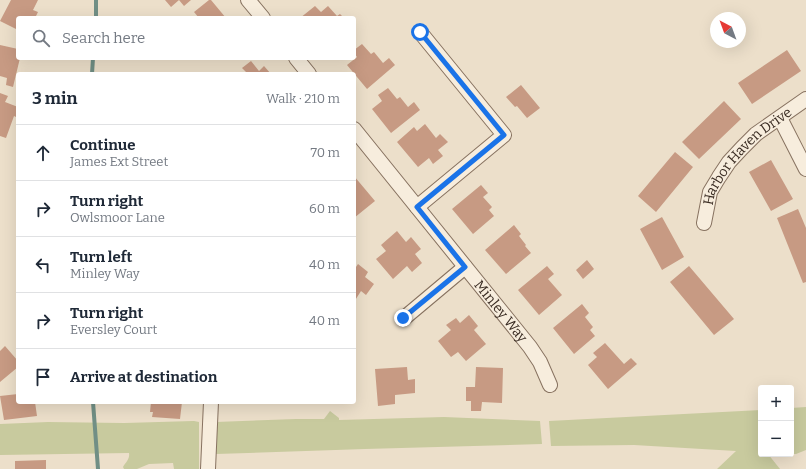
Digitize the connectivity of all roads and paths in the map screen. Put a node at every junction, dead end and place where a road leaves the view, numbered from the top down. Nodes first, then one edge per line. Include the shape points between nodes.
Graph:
1 (248, 0) edge
2 (261, 16) edge
3 (420, 32) dead end
4 (298, 60) edge
5 (307, 72) edge
6 (806, 99) edge
7 (780, 118) junction
8 (356, 131) edge
9 (806, 169) edge
10 (417, 207) junction
11 (704, 223) dead end
12 (465, 267) junction
13 (403, 318) dead end
14 (550, 385) dead end
15 (211, 404) edge
16 (208, 469) edge

1 - 2 street
3 - 10 street via 504,135
4 - 5 street
6 - 7 street, Harbor Haven Drive
7 - 9 street
7 - 11 street, Harbor Haven Drive via 756,134 729,162 710,192
8 - 10 street, Minley Way
10 - 12 street, Minley Way
12 - 13 street
12 - 14 street, Minley Way via 534,352
15 - 16 street

